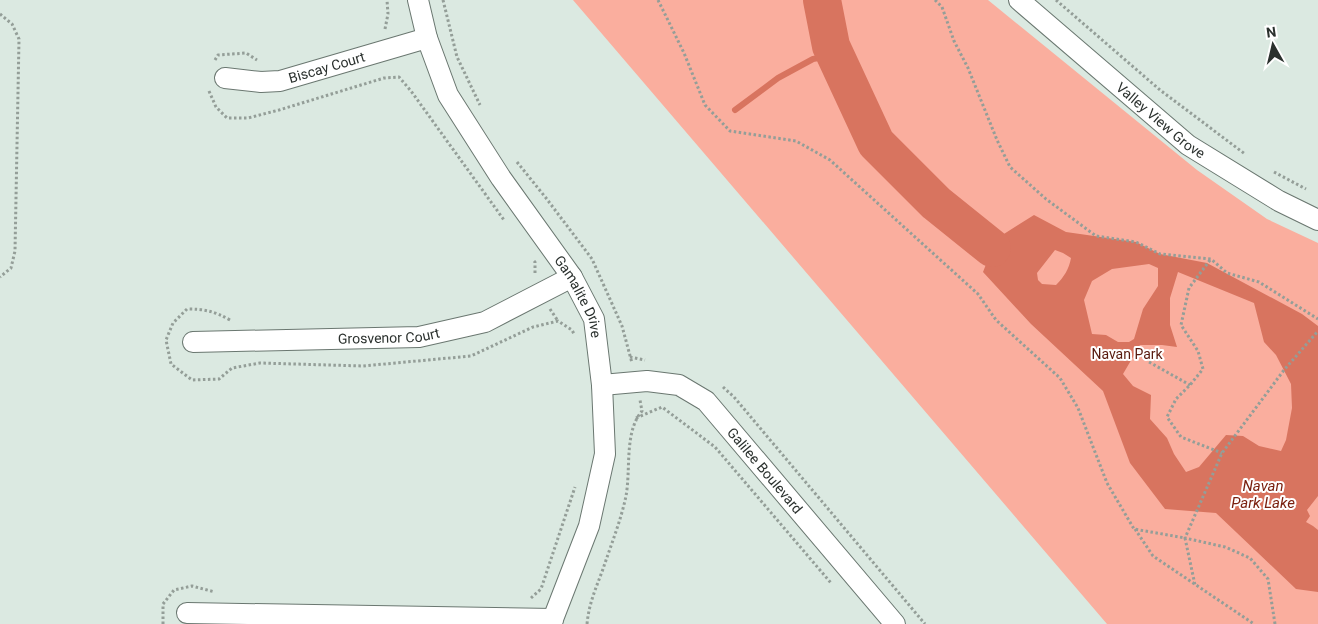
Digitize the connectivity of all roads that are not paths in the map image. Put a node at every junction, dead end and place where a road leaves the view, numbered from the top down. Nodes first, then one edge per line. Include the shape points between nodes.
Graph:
1 (418, 0) edge
2 (1019, 0) edge
3 (427, 38) junction
4 (225, 78) dead end
5 (1318, 220) edge
6 (572, 277) junction
7 (193, 342) dead end
8 (602, 385) junction
9 (187, 613) dead end
10 (553, 621) edge
11 (895, 624) edge

1 - 3 street, Gamalite Drive
2 - 5 street, Valley View Grove via 1188,145 1279,201
3 - 4 street, Biscay Court via 280,81
3 - 6 street, Gamalite Drive via 448,95 501,178
6 - 7 street, Grosvenor Court via 485,322 419,336
6 - 8 street, Gamalite Drive via 594,319
8 - 10 street, Gamalite Drive via 605,454 589,526
8 - 11 street, Galilee Boulevard via 647,380 679,385 706,401
9 - 10 street

